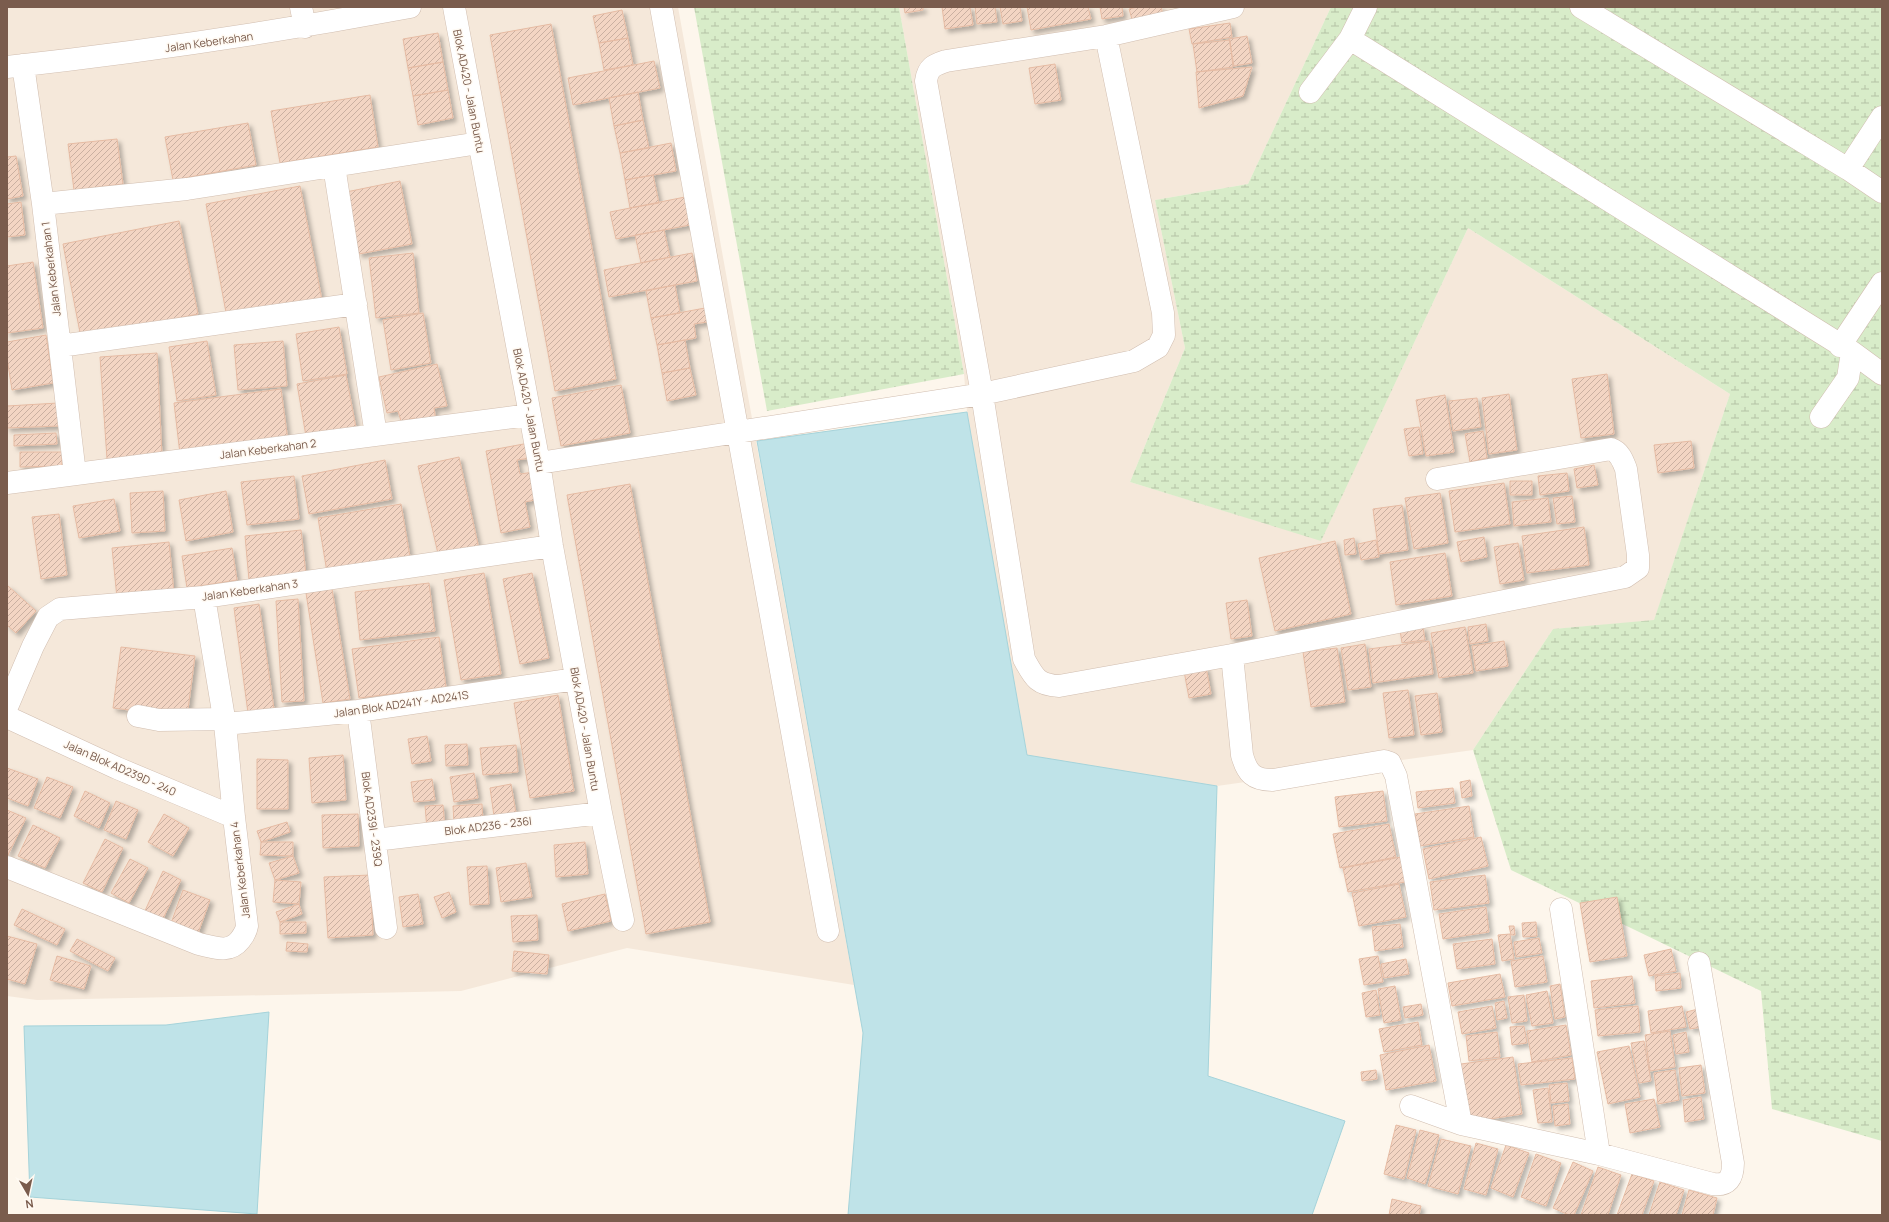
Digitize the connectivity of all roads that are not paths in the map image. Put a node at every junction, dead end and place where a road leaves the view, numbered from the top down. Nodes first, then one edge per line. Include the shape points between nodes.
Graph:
1 (410, 7) edge
2 (454, 7) edge
3 (661, 7) edge
4 (1233, 7) edge
5 (1366, 7) edge
6 (1581, 7) edge
7 (303, 17) edge
8 (1106, 36) junction
9 (1350, 39) junction
10 (15, 66) edge
11 (1310, 92) dead end
12 (1882, 117) edge
13 (479, 144) junction
14 (334, 166) junction
15 (1848, 169) junction
16 (1882, 192) edge
17 (43, 204) junction
18 (1882, 283) edge
19 (356, 304) junction
20 (60, 346) junction
21 (1846, 349) junction
22 (1882, 374) edge
23 (982, 394) junction
24 (529, 415) junction
25 (1821, 417) dead end
26 (739, 432) junction
27 (376, 436) junction
28 (539, 464) junction
29 (75, 474) junction
30 (1437, 479) dead end
31 (7, 482) edge
32 (552, 546) junction
33 (204, 597) junction
34 (1232, 655) junction
35 (576, 679) junction
36 (7, 708) edge
37 (358, 711) junction
38 (138, 716) dead end
39 (7, 717) edge
40 (225, 721) junction
41 (601, 813) junction
42 (234, 816) junction
43 (375, 840) junction
44 (7, 867) edge
45 (1561, 909) dead end
46 (623, 920) dead end
47 (386, 928) dead end
48 (828, 931) dead end
49 (1699, 963) dead end
50 (1411, 1106) dead end
51 (1461, 1124) junction
52 (1599, 1154) junction

1 - 7 street, Jalan Keberkahan
2 - 13 street, Blok AD420 - Jalan Buntu
3 - 26 street
4 - 8 street
5 - 9 street
6 - 15 street
7 - 10 street, Jalan Keberkahan via 176,47
8 - 23 street via 1163,313 1164,336 1158,347 1134,361
8 - 23 street via 946,61 934,65 927,73 926,81
9 - 11 street
9 - 21 street
10 - 17 street, Jalan Keberkahan 1
12 - 15 street
13 - 14 street
13 - 24 street, Blok AD420 - Jalan Buntu
14 - 17 street via 187,189
14 - 19 street
15 - 16 street
17 - 20 street, Jalan Keberkahan 1
18 - 21 street
19 - 20 street
19 - 27 street
20 - 29 street, Jalan Keberkahan 1
21 - 22 street
21 - 25 street via 1848,378
23 - 26 street
23 - 34 street via 1024,659 1032,675 1040,682 1059,686
24 - 27 street, Jalan Keberkahan 2
24 - 28 street, Blok AD420 - Jalan Buntu
26 - 28 street
26 - 48 street
27 - 29 street, Jalan Keberkahan 2
28 - 32 street, Blok AD420 - Jalan Buntu
29 - 31 street, Jalan Keberkahan 2
30 - 34 street via 1614,450 1623,459 1626,470 1638,568 1625,576
32 - 33 street, Jalan Keberkahan 3
32 - 35 street, Blok AD420 - Jalan Buntu
33 - 36 street, Jalan Keberkahan 3 via 64,608 54,612 33,646
33 - 40 street, Jalan Keberkahan 4
34 - 51 street via 1242,755 1246,768 1253,776 1273,780 1384,761 1392,767 1396,776
35 - 37 street, Jalan Blok AD241Y - AD241S
35 - 41 street, Blok AD420 - Jalan Buntu
37 - 40 street, Jalan Blok AD241Y - AD241S
37 - 43 street, Blok AD239l - 239Q
38 - 40 street, Jalan Blok AD241Y - AD241S via 158,720
39 - 42 street, Jalan Blok AD239D - 240 via 117,768
40 - 42 street, Jalan Keberkahan 4
41 - 43 street, Blok AD236 - 236l
41 - 46 street, Blok AD420 - Jalan Buntu
42 - 44 street, Jalan Keberkahan 4 via 247,926 244,936 231,948 199,944
43 - 47 street, Blok AD239l - 239Q
45 - 52 street
49 - 52 street via 1733,1163 1731,1177 1727,1183 1712,1184
50 - 51 street
51 - 52 street

